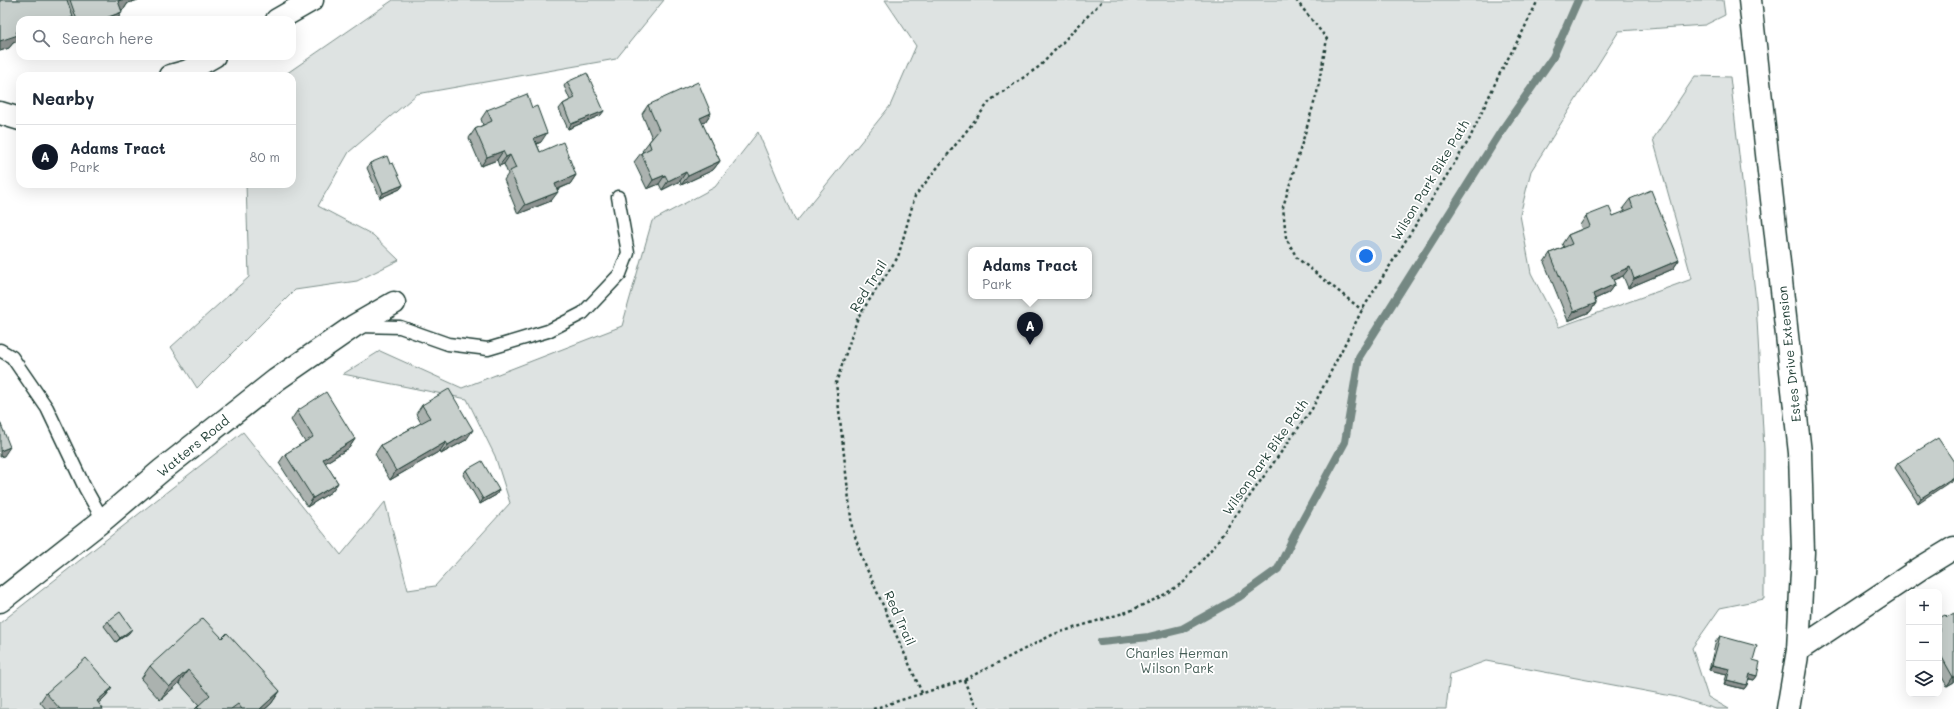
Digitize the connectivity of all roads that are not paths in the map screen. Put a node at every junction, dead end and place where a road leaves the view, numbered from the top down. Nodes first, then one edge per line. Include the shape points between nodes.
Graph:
1 (312, 0) edge
2 (1750, 0) edge
3 (284, 16) edge
4 (207, 60) edge
5 (184, 72) edge
6 (0, 113) edge
7 (16, 118) edge
8 (618, 197) dead end
9 (394, 303) dead end
10 (354, 326) junction
11 (0, 350) edge
12 (104, 520) junction
13 (1954, 548) edge
14 (0, 601) edge
15 (1798, 650) junction
16 (1788, 709) edge

1 - 3 street
2 - 15 street, Estes Drive Extension via 1800,453 1803,552
4 - 5 street
6 - 7 street
8 - 10 lane via 628,253 620,274 582,313 548,331 488,349 448,344 400,327
9 - 10 street, Watters Road
10 - 12 street, Watters Road via 276,380 162,470
11 - 12 lane via 12,357 47,408 85,488
12 - 14 street, Watters Road
13 - 15 street
15 - 16 street, Estes Drive Extension

